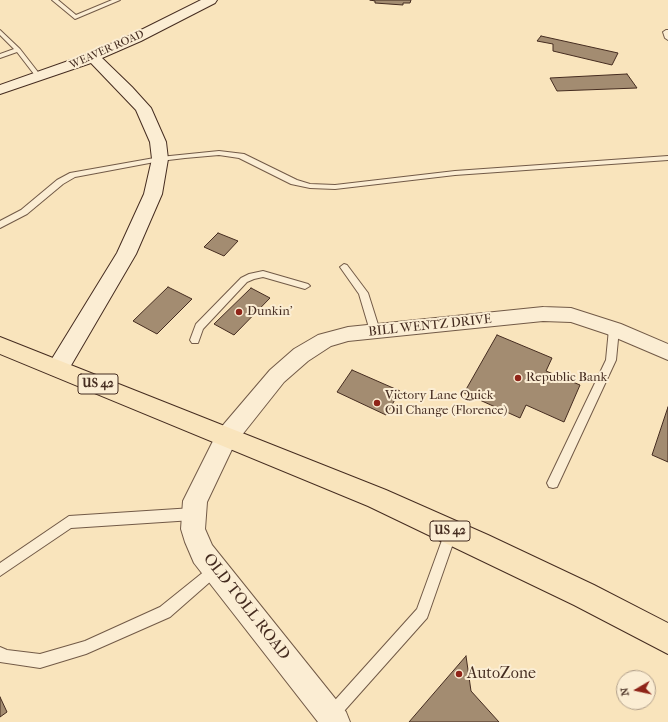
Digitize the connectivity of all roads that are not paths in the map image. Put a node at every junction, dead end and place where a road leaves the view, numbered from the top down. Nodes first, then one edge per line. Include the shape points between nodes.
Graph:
1 (54, 0) edge
2 (117, 0) edge
3 (210, 0) edge
4 (0, 32) edge
5 (668, 32) edge
6 (668, 38) edge
7 (18, 50) junction
8 (0, 56) edge
9 (93, 57) junction
10 (39, 77) junction
11 (0, 90) edge
12 (668, 158) edge
13 (160, 159) junction
14 (0, 225) edge
15 (344, 268) dead end
16 (305, 286) dead end
17 (614, 329) junction
18 (375, 332) junction
19 (195, 340) dead end
20 (0, 345) edge
21 (668, 352) edge
22 (58, 368) junction
23 (226, 438) junction
24 (553, 483) dead end
25 (193, 514) junction
26 (451, 532) junction
27 (0, 570) edge
28 (216, 570) junction
29 (668, 640) edge
30 (0, 654) edge
31 (334, 719) edge

1 - 2 lane via 75,17
3 - 9 main road, WEAVER ROAD
4 - 7 lane
5 - 6 lane
7 - 8 lane
7 - 10 lane
9 - 10 main road, WEAVER ROAD
9 - 13 main road via 143,108 156,136
10 - 11 main road, WEAVER ROAD
12 - 13 lane via 454,173 335,187 310,186 294,182 241,156 219,154
13 - 14 lane via 73,175 60,182 24,212
13 - 22 main road via 153,194 126,254
15 - 18 lane via 362,292
16 - 19 lane via 264,274 252,276 244,280 199,327
17 - 18 street, BILL WENTZ DRIVE via 571,315 543,314
17 - 21 street, BILL WENTZ DRIVE
17 - 24 lane via 610,360
18 - 23 street, BILL WENTZ DRIVE via 348,334 325,340 301,355 277,376
20 - 22 main road, US 42
22 - 23 main road, US 42
23 - 25 street, OLD TOLL ROAD via 200,488
23 - 26 main road, US 42 via 286,460
25 - 27 lane via 69,522
25 - 28 street, OLD TOLL ROAD via 197,542
26 - 29 main road, US 42 via 584,595
26 - 31 lane via 422,613
28 - 30 lane via 165,612 86,647 40,661 4,657
28 - 31 street, OLD TOLL ROAD

